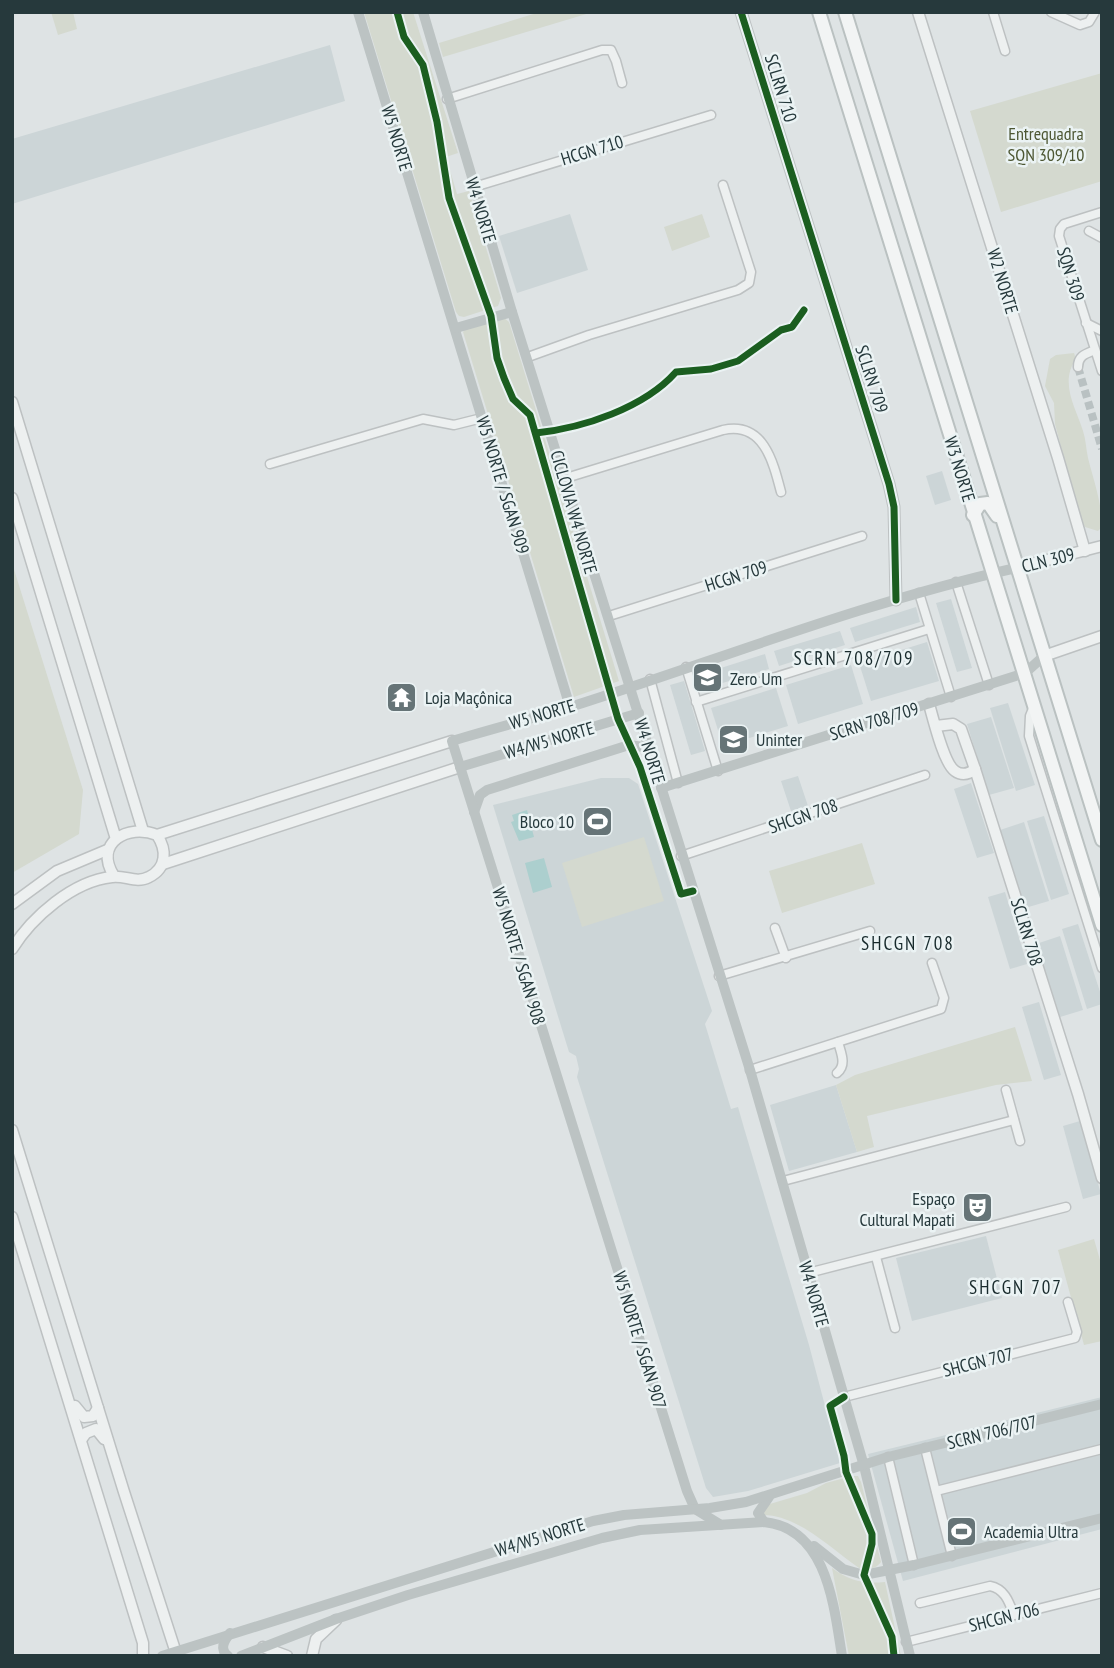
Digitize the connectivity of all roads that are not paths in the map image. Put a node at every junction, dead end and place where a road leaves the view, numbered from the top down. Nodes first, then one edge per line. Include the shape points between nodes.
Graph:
1 (358, 12) edge
2 (422, 12) edge
3 (741, 12) edge
4 (819, 12) edge
5 (845, 12) edge
6 (918, 12) edge
7 (993, 12) edge
8 (1051, 12) edge
9 (1094, 12) edge
10 (1004, 51) dead end
11 (622, 83) dead end
12 (447, 99) junction
13 (711, 115) dead end
14 (790, 173) joint
15 (723, 185) dead end
16 (474, 187) junction
17 (1102, 212) edge
18 (1089, 231) dead end
19 (1102, 238) edge
20 (435, 264) joint
21 (512, 312) junction
22 (1086, 323) junction
23 (456, 328) junction
24 (1102, 331) edge
25 (1095, 350) junction
26 (527, 357) junction
27 (1078, 367) dead end
28 (1102, 371) edge
29 (12, 402) edge
30 (482, 418) junction
31 (270, 464) dead end
32 (566, 478) junction
33 (990, 485) junction
34 (965, 486) junction
35 (781, 492) dead end
36 (12, 498) edge
37 (974, 515) junction
38 (1005, 531) junction
39 (863, 536) dead end
40 (1102, 546) edge
41 (1085, 551) junction
42 (1016, 568) junction
43 (994, 573) junction
44 (956, 582) junction
45 (919, 593) junction
46 (896, 600) junction
47 (609, 616) junction
48 (929, 629) junction
49 (1102, 636) edge
50 (1044, 656) junction
51 (686, 667) junction
52 (1025, 673) junction
53 (650, 679) junction
54 (989, 685) junction
55 (630, 686) junction
56 (951, 697) junction
57 (696, 702) junction
58 (1035, 703) junction
59 (929, 704) junction
60 (570, 707) junction
61 (639, 713) junction
62 (936, 726) junction
63 (1066, 731) junction
64 (1043, 732) junction
65 (452, 741) junction
66 (652, 756) junction
67 (1052, 765) junction
68 (460, 767) junction
69 (975, 769) junction
70 (718, 771) junction
71 (925, 775) dead end
72 (678, 783) junction
73 (1084, 784) junction
74 (661, 788) junction
75 (474, 812) junction
76 (143, 831) junction
77 (157, 835) junction
78 (116, 839) junction
79 (1102, 840) edge
80 (107, 850) junction
81 (681, 856) junction
82 (163, 864) junction
83 (114, 876) junction
84 (12, 904) edge
85 (1102, 925) edge
86 (775, 928) dead end
87 (870, 931) dead end
88 (12, 949) edge
89 (786, 958) junction
90 (932, 963) dead end
91 (1102, 968) edge
92 (719, 976) junction
93 (838, 1042) junction
94 (750, 1070) junction
95 (837, 1073) dead end
96 (1006, 1090) dead end
97 (1014, 1120) junction
98 (12, 1130) edge
99 (1020, 1140) dead end
100 (586, 1172) joint
101 (1102, 1178) edge
102 (783, 1181) junction
103 (1066, 1207) dead end
104 (12, 1217) edge
105 (876, 1256) junction
106 (808, 1273) junction
107 (1068, 1302) dead end
108 (895, 1328) dead end
109 (59, 1370) junction
110 (845, 1397) junction
111 (1102, 1404) edge
112 (98, 1408) junction
113 (81, 1440) junction
114 (925, 1448) junction
115 (1102, 1449) edge
116 (888, 1457) junction
117 (864, 1466) junction
118 (936, 1491) junction
119 (124, 1492) junction
120 (771, 1495) junction
121 (695, 1509) junction
122 (1102, 1518) edge
123 (764, 1522) junction
124 (721, 1525) junction
125 (803, 1538) junction
126 (952, 1556) junction
127 (914, 1565) junction
128 (889, 1570) junction
129 (1102, 1593) edge
130 (920, 1603) dead end
131 (1014, 1615) junction
132 (336, 1619) junction
133 (230, 1633) junction
134 (906, 1642) junction
135 (263, 1647) junction
136 (177, 1653) edge
137 (144, 1656) edge
138 (162, 1656) edge
139 (228, 1656) edge
140 (241, 1656) edge
141 (287, 1656) edge
142 (312, 1656) edge
143 (842, 1656) edge
144 (910, 1656) edge

1 - 20 main road, W5 NORTE
2 - 12 main road, W4 NORTE
3 - 14 street, SCLRN 710
4 - 34 main road, W3 NORTE
5 - 33 main road, W3 NORTE
6 - 41 street, W2 NORTE
7 - 10 street
8 - 9 street via 1080,26 1089,22
11 - 12 street via 614,55 603,50
12 - 16 main road, W4 NORTE
13 - 16 street, HCGN 710
14 - 46 street, SCLRN 709 via 893,498
15 - 26 street via 751,272 745,287
16 - 21 main road, W4 NORTE
17 - 22 street, SQN 309 via 1060,229 1060,245
18 - 19 street, SQN 309
20 - 23 main road, W5 NORTE / SGAN 909
21 - 23 main road
21 - 26 main road, W4 NORTE
22 - 24 street, SQN 309
22 - 25 street, SQN 309
23 - 30 main road, W5 NORTE / SGAN 909
25 - 27 street via 1078,359
25 - 28 street, SQN 309
26 - 32 main road, W4 NORTE
29 - 76 street
30 - 31 street via 454,425 423,419
30 - 60 main road, W5 NORTE / SGAN 909
32 - 35 street via 742,428 767,450
32 - 47 main road, W4 NORTE
33 - 34 main road via 978,492
33 - 38 main road, W3 NORTE
34 - 37 main road, W3 NORTE
36 - 78 street
37 - 38 main road via 980,504 988,503
37 - 43 main road, W3 NORTE
38 - 42 main road, W3 NORTE
39 - 47 street, HCGN 709
40 - 41 street, CLN 309
41 - 42 street, CLN 309
42 - 43 main road, CLN 309
42 - 50 main road, W3 NORTE
43 - 44 main road
43 - 52 main road, W3 NORTE
44 - 45 main road
44 - 54 street
45 - 46 main road
45 - 48 street
46 - 51 main road
47 - 55 main road, W4 NORTE
48 - 56 street
48 - 57 street
49 - 50 street
50 - 52 main road
50 - 63 main road, W3 NORTE
51 - 53 main road
51 - 57 street
52 - 54 main road, SCRN 708/709
52 - 58 main road, W3 NORTE
53 - 55 main road
53 - 72 street
54 - 56 main road, SCRN 708/709
55 - 60 main road, W5 NORTE
55 - 61 main road, W4 NORTE
56 - 59 main road, SCRN 708/709
57 - 70 street
58 - 64 main road, W3 NORTE
58 - 91 street via 1030,736
59 - 62 street
59 - 70 main road, SCRN 708/709
60 - 65 main road, W5 NORTE
61 - 66 main road, W4 NORTE
61 - 68 main road, W4/W5 NORTE
62 - 69 street, SCLRN 708 via 961,729
62 - 69 street via 953,770 964,774
63 - 64 main road via 1056,743
63 - 73 main road, W3 NORTE
64 - 67 main road, W3 NORTE
65 - 68 main road, W5 NORTE / SGAN 908
65 - 77 street
66 - 74 main road, W4 NORTE
66 - 75 main road via 643,747 629,745 523,777 486,790
67 - 73 main road via 1056,757 1068,756
67 - 85 main road, W3 NORTE
68 - 75 main road, W5 NORTE / SGAN 908
68 - 82 street
69 - 101 street, SCLRN 708
70 - 72 main road, SCRN 708/709
71 - 81 street, SHCGN 708
72 - 74 main road, SCRN 708/709
73 - 79 main road, W3 NORTE
74 - 81 main road, W4 NORTE
75 - 100 main road, W5 NORTE / SGAN 908
76 - 77 street
76 - 78 street
77 - 82 street via 165,853
78 - 80 street
80 - 83 street
80 - 84 street via 57,870
81 - 92 main road, W4 NORTE
82 - 83 street via 143,879
83 - 88 street via 48,908
86 - 89 street
87 - 89 street
89 - 92 street
90 - 93 street via 944,998 941,1009
92 - 94 main road, W4 NORTE
93 - 94 street
93 - 95 street via 843,1063
94 - 102 main road, W4 NORTE
96 - 97 street
97 - 99 street
97 - 102 street
98 - 112 street
100 - 121 main road, W5 NORTE / SGAN 907
102 - 106 main road, W4 NORTE
103 - 105 street
104 - 109 street
105 - 106 street
105 - 108 street
106 - 110 main road, W4 NORTE
107 - 110 street, SHCGN 707 via 1075,1338
109 - 112 street via 81,1415 93,1416
109 - 113 street
110 - 117 main road, W4 NORTE
111 - 114 main road, SCRN 706/707
112 - 119 street
113 - 119 street via 96,1429 102,1433
113 - 137 street
114 - 116 main road, W4/W5 NORTE
114 - 118 street, SCRN 706/707
115 - 118 street
116 - 117 main road, W4/W5 NORTE
116 - 127 street
117 - 120 main road, W4/W5 NORTE
117 - 128 main road, W4 NORTE
118 - 126 street, SCRN 706/707
119 - 136 street
120 - 121 main road, W4/W5 NORTE
120 - 123 main road via 758,1513
121 - 124 main road
121 - 133 main road, W4/W5 NORTE via 593,1521
122 - 126 main road
123 - 124 main road, W4/W5 NORTE
123 - 125 main road via 783,1526
124 - 132 main road, W4/W5 NORTE via 640,1530 602,1538
125 - 128 main road via 843,1569 864,1575
125 - 143 main road via 823,1570
126 - 127 main road
127 - 128 main road
128 - 134 main road, W4 NORTE
129 - 131 street, SHCGN 706
130 - 131 street via 990,1586 1008,1598
131 - 134 street, SHCGN 706
132 - 135 main road, W4/W5 NORTE
132 - 142 street via 316,1639
133 - 136 main road, W4/W5 NORTE
133 - 139 main road via 223,1644
134 - 144 main road, W4 NORTE
135 - 140 main road, W4/W5 NORTE
135 - 141 street
136 - 138 main road, W4/W5 NORTE

